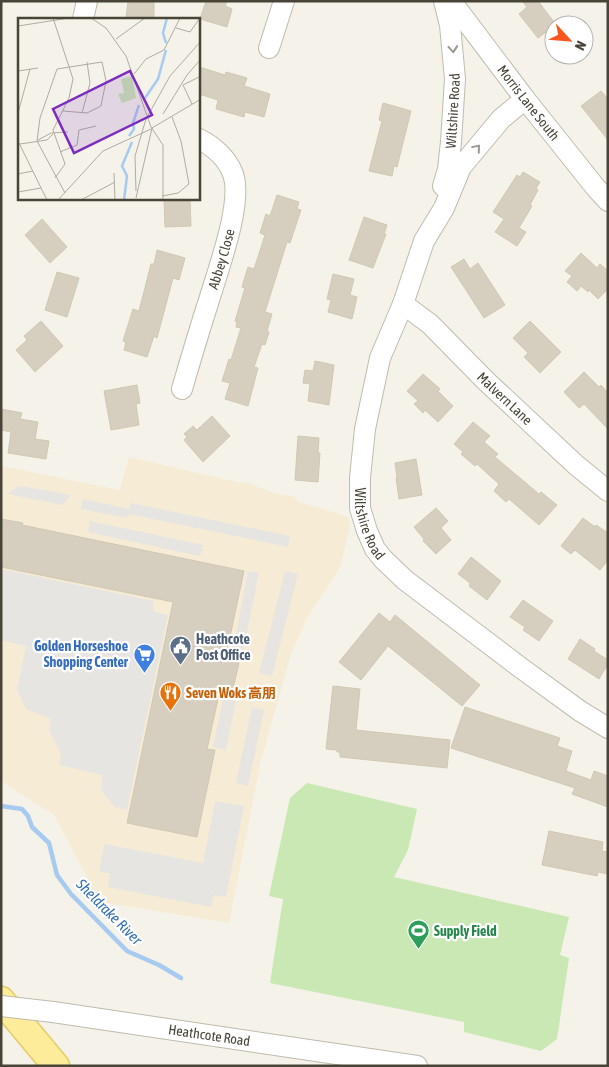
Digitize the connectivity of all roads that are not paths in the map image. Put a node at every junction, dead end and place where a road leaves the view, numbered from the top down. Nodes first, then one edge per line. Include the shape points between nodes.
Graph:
1 (86, 1) edge
2 (284, 1) edge
3 (444, 1) edge
4 (451, 1) edge
5 (83, 18) edge
6 (269, 48) dead end
7 (525, 99) junction
8 (200, 140) edge
9 (608, 201) edge
10 (436, 220) junction
11 (403, 304) junction
12 (182, 389) dead end
13 (608, 491) edge
14 (608, 728) edge
15 (1, 1000) edge
16 (1, 1006) edge
17 (56, 1066) edge
18 (417, 1066) edge

1 - 5 street
2 - 6 street
3 -> 10 street, Wiltshire Road via 450,25 455,79 448,169 436,208
4 - 7 street, Morris Lane South
7 - 9 street, Morris Lane South
10 -> 7 street, Wiltshire Road via 461,167 501,118
8 - 12 street, Abbey Close via 210,145 234,175 234,213
10 - 11 street, Wiltshire Road via 424,241
11 - 13 street, Malvern Lane via 430,324 486,381
11 - 14 street, Wiltshire Road via 380,358 365,429 360,508 375,549 405,580 520,668
15 - 17 main road
16 - 18 street, Heathcote Road, bridge

